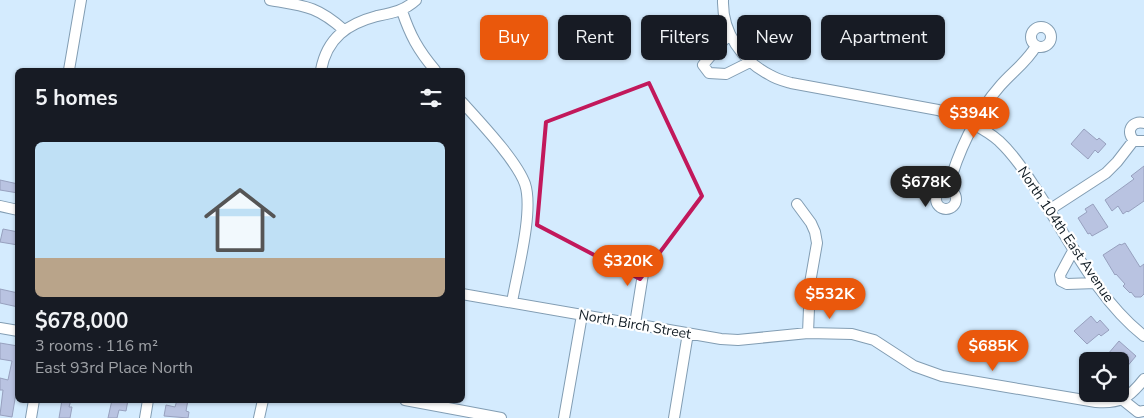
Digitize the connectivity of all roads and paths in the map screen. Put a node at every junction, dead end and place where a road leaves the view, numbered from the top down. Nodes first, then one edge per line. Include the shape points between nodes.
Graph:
1 (270, 0) edge
2 (416, 0) edge
3 (723, 0) edge
4 (80, 5) edge
5 (402, 11) junction
6 (344, 30) junction
7 (729, 34) junction
8 (1036, 46) dead end
9 (750, 62) junction
10 (69, 68) edge
11 (321, 68) edge
12 (433, 68) edge
13 (465, 106) edge
14 (1144, 123) edge
15 (974, 125) junction
16 (1139, 140) edge
17 (948, 189) dead end
18 (797, 204) dead end
19 (0, 206) edge
20 (15, 209) edge
21 (1049, 210) junction
22 (1074, 249) junction
23 (646, 255) dead end
24 (1096, 283) junction
25 (465, 294) edge
26 (512, 302) junction
27 (582, 315) junction
28 (635, 324) junction
29 (0, 328) edge
30 (15, 330) edge
31 (688, 333) junction
32 (808, 333) junction
33 (1144, 336) edge
34 (1142, 385) edge
35 (1129, 395) edge
36 (1079, 399) edge
37 (1126, 402) edge
38 (34, 403) edge
39 (148, 403) edge
40 (262, 403) edge
41 (421, 403) edge
42 (1144, 411) edge
43 (31, 418) edge
44 (145, 418) edge
45 (259, 418) edge
46 (500, 418) edge
47 (564, 418) edge
48 (674, 418) edge

1 - 6 street via 319,11
2 - 5 street
3 - 7 street, North 104th East Avenue
4 - 10 street
5 - 6 street via 362,21
5 - 12 street via 416,46
6 - 11 street via 330,44
7 - 9 street, North 104th East Avenue
7 - 9 street via 703,65 709,73 726,74
8 - 15 street via 988,101
9 - 15 street, North 104th East Avenue via 791,84 938,110
13 - 26 street via 518,169 528,194 528,213
14 - 16 street via 1136,122 1131,126 1129,133
15 - 17 street via 953,169
15 - 21 street, North 104th East Avenue via 998,140 1016,159
16 - 21 street via 1106,172
18 - 32 street via 815,232 817,243 810,282
19 - 20 street
21 - 22 street, North 104th East Avenue
22 - 24 street, North 104th East Avenue
22 - 24 street via 1060,274 1061,281 1067,284
23 - 28 street
24 - 33 street, North 104th East Avenue via 1122,316
25 - 26 street, North Birch Street
26 - 27 street, North Birch Street
27 - 28 street, North Birch Street
27 - 47 street
28 - 31 street, North Birch Street
29 - 30 street
31 - 32 street, North Birch Street via 738,340
31 - 48 street
32 - 36 street, North Birch Street via 864,336 890,348 914,366 942,376
34 - 35 street
37 - 42 street via 1138,412
38 - 43 street
39 - 44 street
40 - 45 street
41 - 46 street

